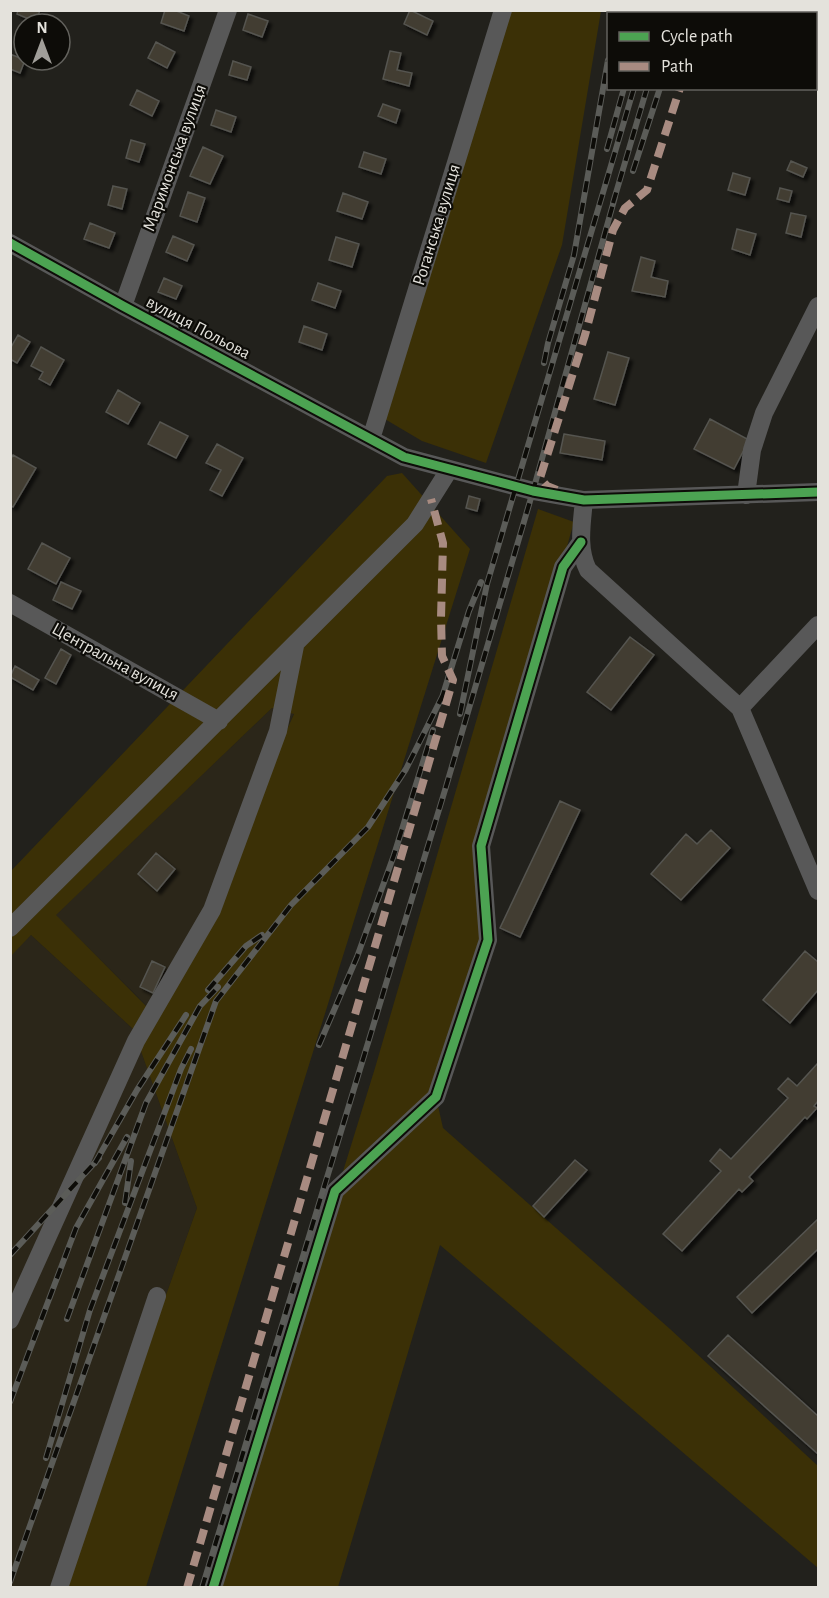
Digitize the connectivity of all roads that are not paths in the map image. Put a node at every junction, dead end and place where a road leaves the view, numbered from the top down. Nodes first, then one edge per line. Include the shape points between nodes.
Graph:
1 (228, 10) edge
2 (503, 10) edge
3 (10, 243) edge
4 (123, 306) junction
5 (819, 306) edge
6 (371, 439) junction
7 (449, 470) junction
8 (819, 492) edge
9 (746, 495) junction
10 (584, 500) junction
11 (581, 542) junction
12 (10, 603) edge
13 (819, 625) edge
14 (295, 646) junction
15 (740, 708) junction
16 (219, 721) junction
17 (819, 891) edge
18 (14, 919) edge
19 (157, 1296) dead end
20 (10, 1320) edge
21 (59, 1587) edge
22 (213, 1587) edge

1 - 4 street, Маримонська вулиця
2 - 6 street, Роганська вулиця
3 - 4 street, вулиця Польова
4 - 6 street, вулиця Польова
5 - 9 street via 764,413 752,450
6 - 7 street, вулиця Польова via 404,457
7 - 10 street, вулиця Польова
7 - 14 street via 415,524
8 - 9 street, вулиця Польова
9 - 10 street, вулиця Польова
10 - 11 street
11 - 15 street via 588,570
11 - 22 street via 563,567 481,846 488,940 436,1098 335,1191
12 - 16 street, Центральна вулиця
13 - 15 street
14 - 16 street
14 - 20 street via 278,731 212,909 136,1041
15 - 17 street
16 - 18 street
19 - 21 street

